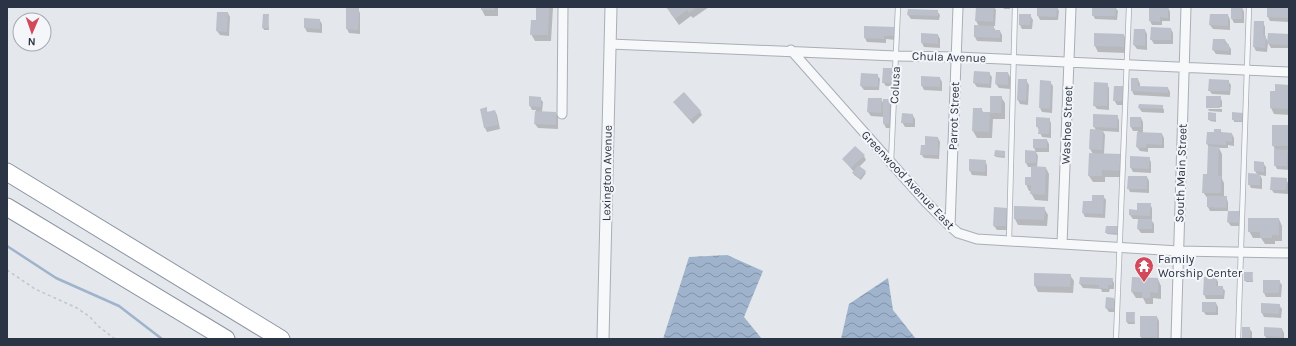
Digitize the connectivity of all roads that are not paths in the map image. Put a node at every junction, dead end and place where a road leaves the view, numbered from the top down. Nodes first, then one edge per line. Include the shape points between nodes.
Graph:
1 (563, 7) edge
2 (611, 7) edge
3 (898, 7) edge
4 (958, 7) edge
5 (1016, 7) edge
6 (1071, 7) edge
7 (1129, 7) edge
8 (1186, 7) edge
9 (1250, 7) edge
10 (610, 44) junction
11 (791, 50) junction
12 (896, 56) junction
13 (957, 57) junction
14 (1014, 60) junction
15 (1069, 62) junction
16 (1127, 65) junction
17 (1185, 67) junction
18 (1247, 70) junction
19 (1289, 72) edge
20 (562, 114) dead end
21 (891, 162) junction
22 (7, 172) edge
23 (7, 207) edge
24 (950, 226) junction
25 (1009, 241) junction
26 (1062, 244) junction
27 (1120, 247) junction
28 (1179, 251) junction
29 (1241, 252) junction
30 (1289, 253) edge
31 (226, 339) edge
32 (281, 339) edge
33 (603, 339) edge
34 (1116, 339) edge
35 (1176, 339) edge
36 (1238, 339) edge

1 - 20 street
2 - 10 street, Lexington Avenue
3 - 12 lane, Colusa
4 - 13 street, Parrot Street
5 - 14 lane
6 - 15 street, Washoe Street
7 - 16 lane
8 - 17 street, South Main Street
9 - 18 lane
10 - 11 street, Chula Avenue
10 - 33 street, Lexington Avenue
11 - 12 street, Chula Avenue
11 - 21 street, Greenwood Avenue East
12 - 13 street, Chula Avenue
12 - 21 lane, Colusa
13 - 14 street, Chula Avenue
13 - 24 street, Parrot Street
14 - 15 street, Chula Avenue
14 - 25 lane
15 - 16 street, Chula Avenue
15 - 26 street, Washoe Street
16 - 17 street, Chula Avenue
16 - 27 lane
17 - 18 street, Chula Avenue
17 - 28 street, South Main Street
18 - 19 street, Chula Avenue
18 - 29 lane
21 - 24 street, Greenwood Avenue East
22 - 32 highway
23 - 31 highway
24 - 25 street, Greenwood Avenue East via 958,233 976,239
25 - 26 street, Greenwood Avenue East
26 - 27 street, Greenwood Avenue East
27 - 28 street, Greenwood Avenue East
27 - 34 lane
28 - 29 street, Greenwood Avenue East
28 - 35 street, South Main Street
29 - 30 street, Greenwood Avenue East
29 - 36 lane

